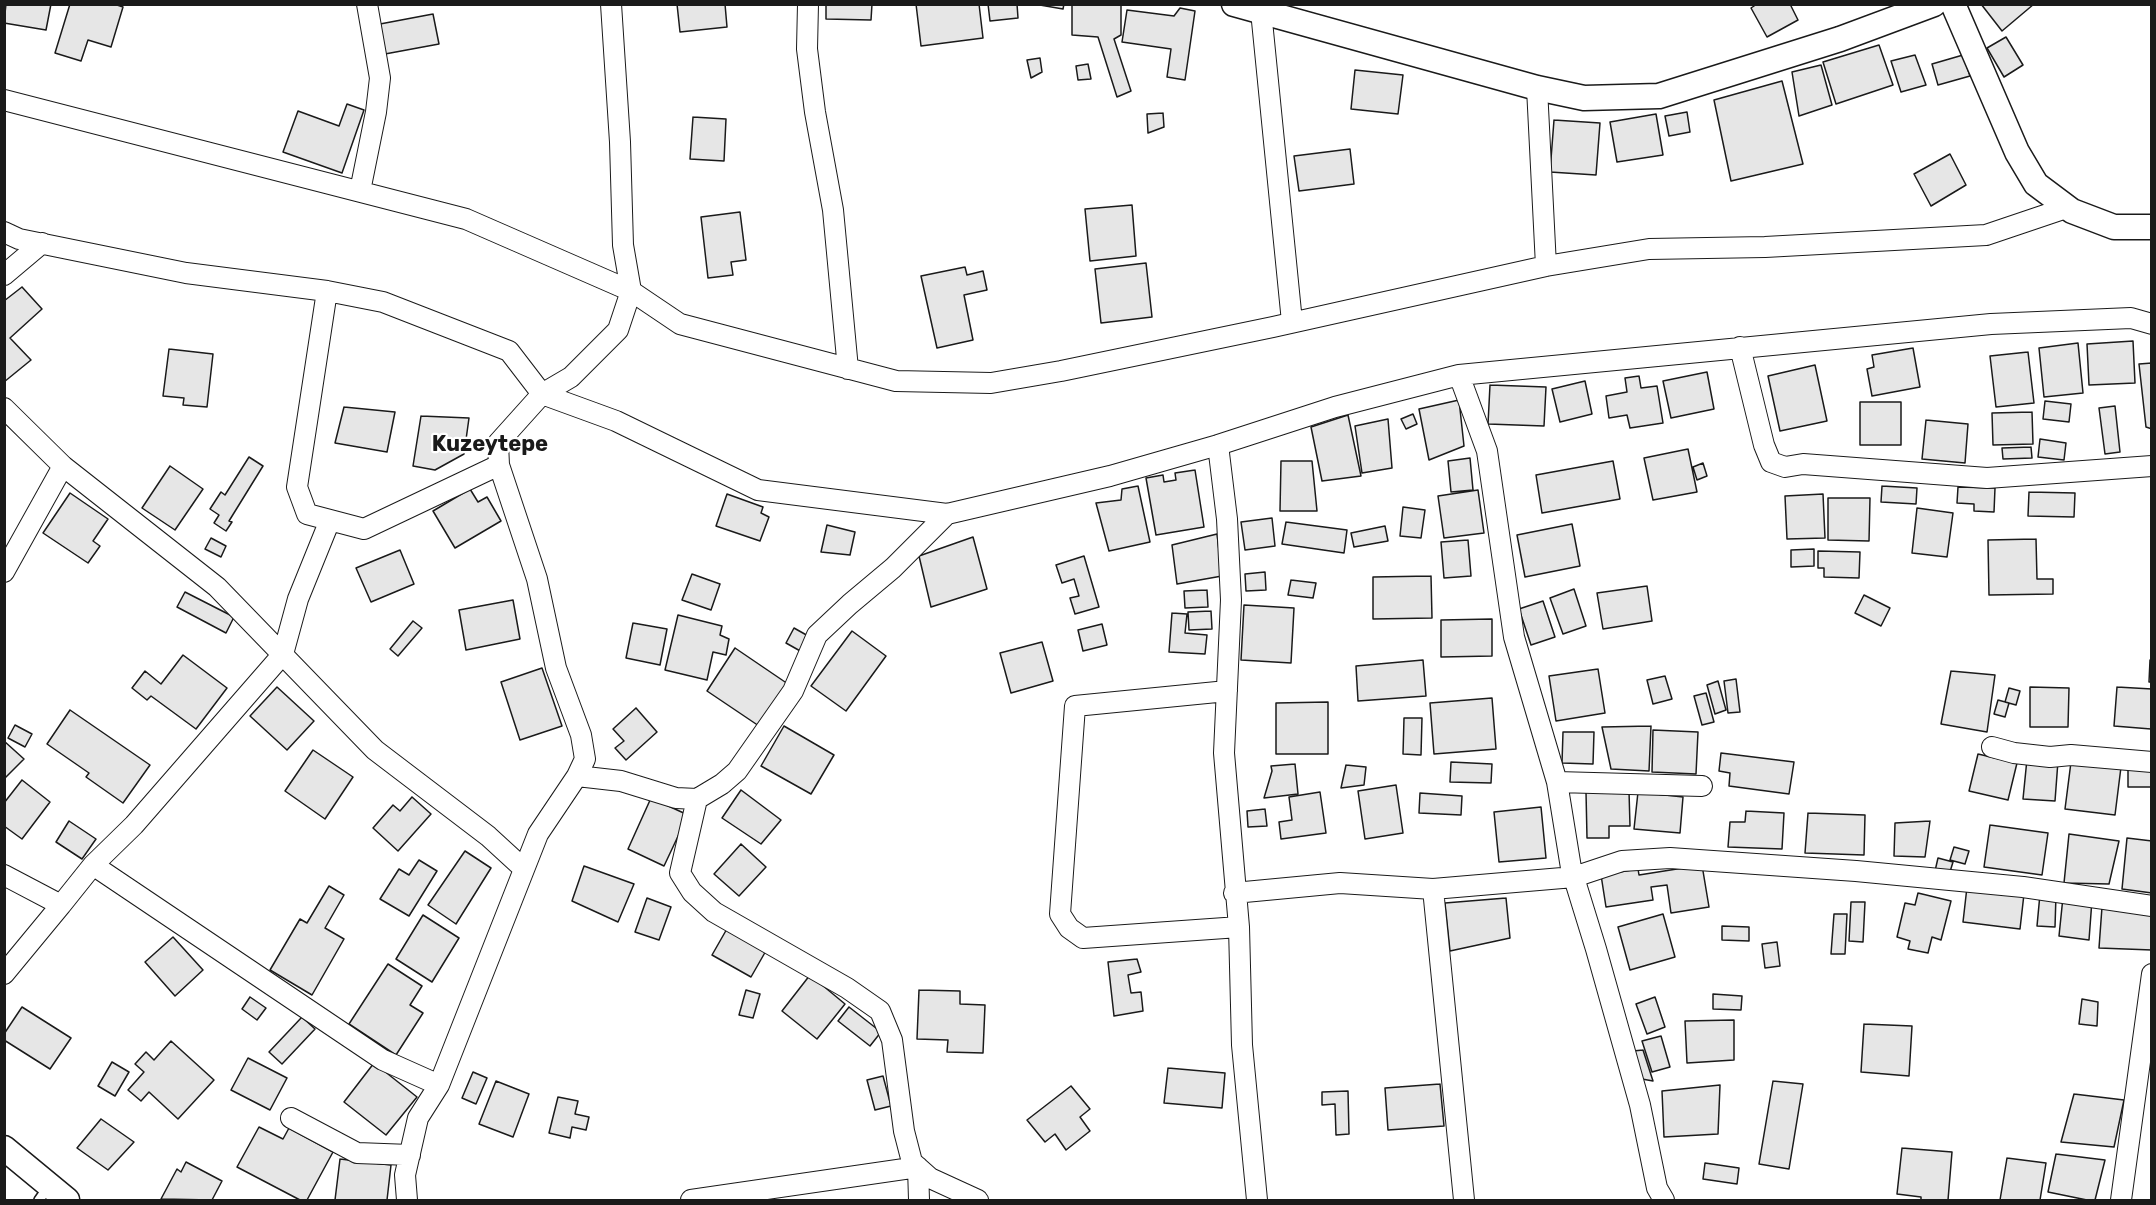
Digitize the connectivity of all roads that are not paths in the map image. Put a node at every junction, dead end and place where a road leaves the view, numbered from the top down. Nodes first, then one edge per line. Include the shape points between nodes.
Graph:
1 (367, 4) edge
2 (611, 4) edge
3 (808, 4) edge
4 (1234, 4) edge
5 (1935, 4) edge
6 (1953, 4) edge
7 (1261, 11) junction
8 (1537, 88) junction
9 (4, 100) edge
10 (360, 191) junction
11 (2066, 208) junction
12 (2151, 227) edge
13 (4, 232) edge
14 (42, 243) junction
15 (1546, 266) junction
16 (4, 275) edge
17 (327, 291) junction
18 (631, 291) junction
19 (1292, 322) junction
20 (2151, 324) edge
21 (1740, 347) junction
22 (848, 369) junction
23 (1459, 375) junction
24 (542, 394) junction
25 (4, 408) edge
26 (1218, 445) junction
27 (499, 465) junction
28 (63, 466) junction
29 (2151, 466) edge
30 (947, 514) junction
31 (330, 520) junction
32 (4, 572) edge
33 (283, 654) junction
34 (1227, 691) junction
35 (1992, 747) dead end
36 (2151, 762) edge
37 (577, 776) junction
38 (1557, 782) junction
39 (1702, 786) dead end
40 (697, 799) junction
41 (93, 865) junction
42 (524, 869) junction
43 (4, 875) edge
44 (1574, 878) junction
45 (1433, 889) junction
46 (1234, 893) junction
47 (61, 905) junction
48 (2151, 906) edge
49 (1239, 927) junction
50 (4, 974) edge
51 (2151, 974) edge
52 (439, 1085) junction
53 (291, 1118) dead end
54 (4, 1148) edge
55 (410, 1155) junction
56 (918, 1167) junction
57 (52, 1196) edge
58 (406, 1200) edge
59 (691, 1200) edge
60 (919, 1200) edge
61 (978, 1200) edge
62 (1257, 1200) edge
63 (1464, 1200) edge
64 (1664, 1200) edge
65 (2121, 1200) edge

1 - 10 street via 380,78
2 - 18 street via 623,245
3 - 22 street via 807,49 814,112 833,210
4 - 7 street
5 - 8 street via 1840,39 1659,96 1584,98
6 - 11 street via 2017,152 2036,184
7 - 8 street
7 - 19 street
8 - 15 street
9 - 10 street
10 - 18 street via 466,219
11 - 12 street via 2114,227
11 - 15 street via 1986,235 1649,249
13 - 14 street
14 - 16 street
14 - 17 street via 186,273
15 - 19 street
17 - 24 street via 384,302 509,351
17 - 31 street via 297,487 307,514
18 - 22 street via 680,324
18 - 24 street via 618,330 571,377
19 - 22 street via 991,383 896,381
20 - 21 street via 2131,318 1991,324
21 - 23 street
21 - 29 street via 1764,445 1771,462 1785,467 1803,464 1986,478
23 - 26 street via 1335,407
23 - 38 street via 1487,452 1514,637
24 - 27 street via 498,443
24 - 30 street via 616,421 758,490
25 - 28 street
26 - 30 street via 1110,476
26 - 34 street via 1231,600
27 - 31 street via 364,529
27 - 37 street via 537,579 556,668 581,735 585,759
28 - 32 street
28 - 33 street via 217,587
30 - 40 street via 817,635 793,691 737,771
31 - 33 street via 298,599
33 - 41 street via 134,825
33 - 42 street via 375,750 488,836
34 - 46 street via 1224,753
34 - 49 street via 1075,706 1060,914 1069,928 1083,938
35 - 36 street via 2023,754
37 - 40 street via 621,781 676,798
37 - 42 street via 538,834
38 - 39 street
38 - 44 street
40 - 56 street via 680,873 714,912 848,988 880,1011 892,1040 904,1131 912,1162
41 - 47 street
41 - 52 street via 383,1060
42 - 52 street
43 - 47 street
44 - 45 street
44 - 48 street via 1622,861 1670,858 2022,887
44 - 64 street via 1640,1105 1657,1188
45 - 46 street via 1340,883
45 - 63 street
46 - 49 street
47 - 50 street
49 - 62 street via 1242,1046
51 - 65 street
52 - 55 street via 418,1118
53 - 55 street via 357,1152
54 - 57 street
55 - 58 street via 405,1175
56 - 59 street
56 - 60 street
56 - 61 street via 930,1178

